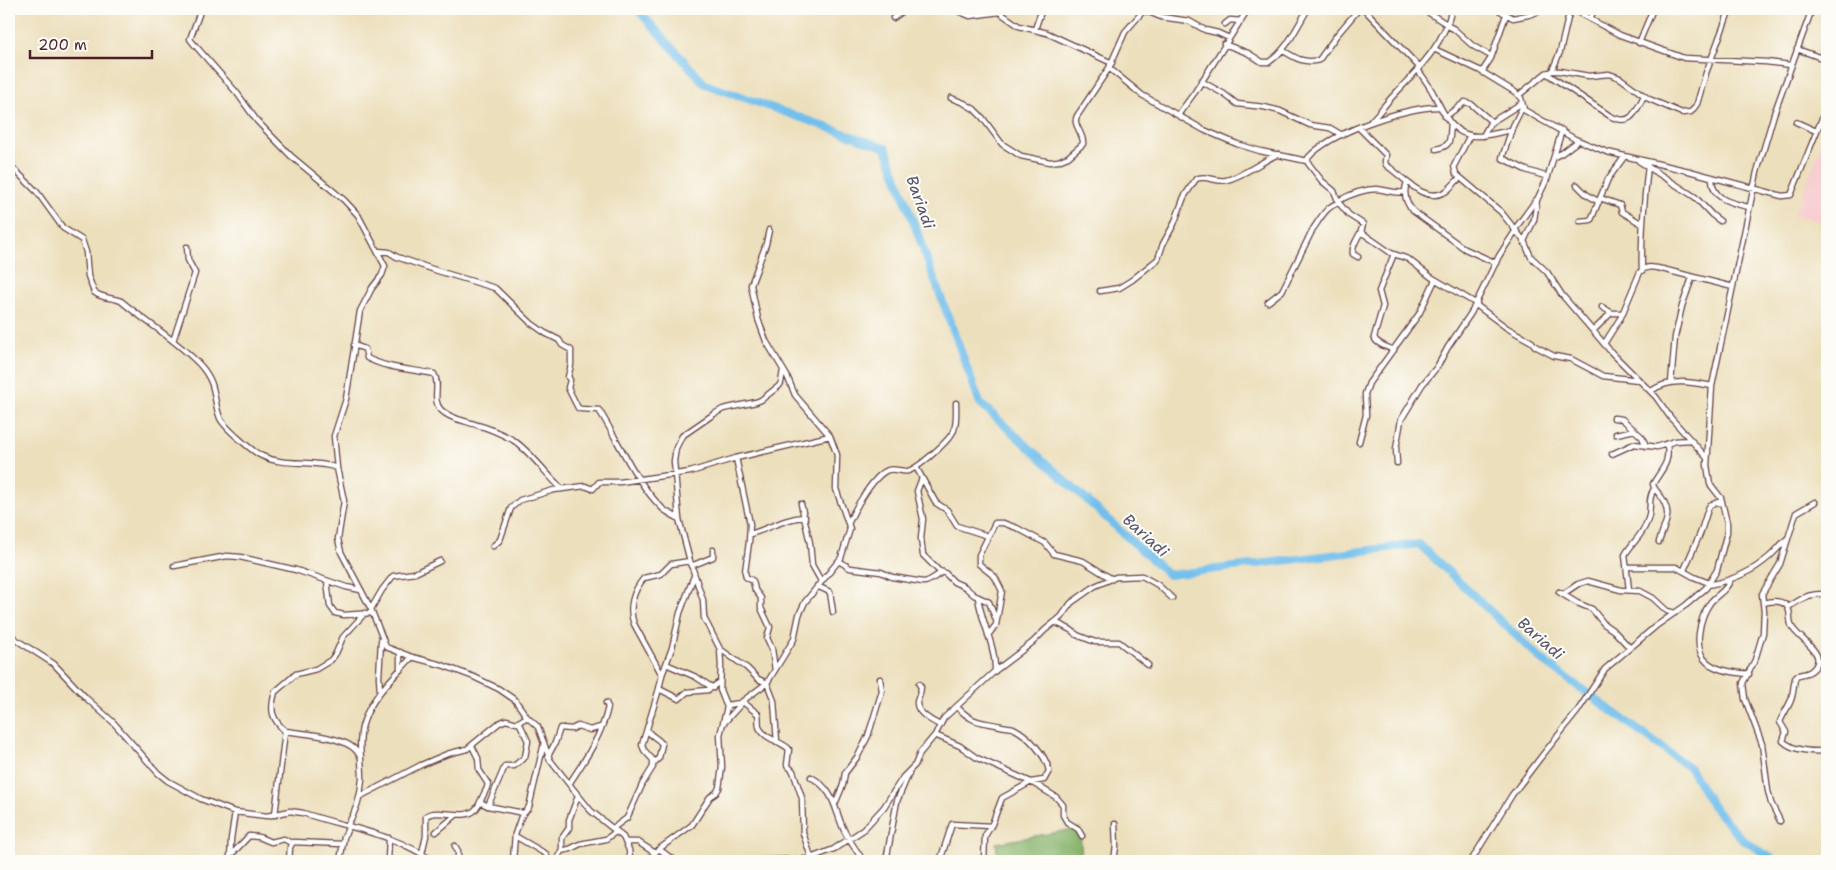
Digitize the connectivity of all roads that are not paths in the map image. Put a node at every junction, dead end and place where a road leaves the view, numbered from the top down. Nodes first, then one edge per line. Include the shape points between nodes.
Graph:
1 (200, 9) edge
2 (906, 9) edge
3 (953, 9) edge
4 (1042, 9) edge
5 (1145, 9) edge
6 (1248, 9) edge
7 (1308, 9) edge
8 (1359, 9) edge
9 (1364, 9) edge
10 (1423, 9) edge
11 (1452, 9) edge
12 (1496, 9) edge
13 (1546, 9) edge
14 (1571, 9) edge
15 (1595, 9) edge
16 (1653, 9) edge
17 (1730, 9) edge
18 (1812, 9) edge
19 (1818, 9) edge
20 (1827, 12) edge
21 (1506, 15) junction
22 (893, 18) dead end
23 (1590, 18) junction
24 (1241, 21) junction
25 (1225, 24) dead end
26 (1448, 26) junction
27 (1035, 29) junction
28 (1229, 38) junction
29 (1639, 43) junction
30 (1224, 44) junction
31 (1434, 49) junction
32 (1797, 49) junction
33 (1282, 50) junction
34 (1491, 56) junction
35 (1711, 60) junction
36 (1827, 60) edge
37 (1112, 63) junction
38 (1791, 65) junction
39 (1109, 68) junction
40 (1419, 69) junction
41 (1552, 71) junction
42 (1482, 72) junction
43 (1546, 73) junction
44 (1201, 82) junction
45 (1519, 95) junction
46 (1644, 96) junction
47 (950, 98) dead end
48 (1522, 105) junction
49 (1827, 106) edge
50 (1440, 107) junction
51 (1178, 115) junction
52 (1445, 117) junction
53 (1492, 122) junction
54 (1796, 122) dead end
55 (1369, 123) junction
56 (1451, 124) junction
57 (1359, 128) junction
58 (1511, 130) junction
59 (1562, 130) junction
60 (1816, 131) junction
61 (1470, 135) junction
62 (1342, 136) junction
63 (1483, 136) junction
64 (1578, 141) junction
65 (1436, 148) dead end
66 (1278, 154) junction
67 (1625, 156) junction
68 (1554, 157) junction
69 (1638, 159) junction
70 (1307, 161) junction
71 (9, 166) edge
72 (1648, 166) junction
73 (1548, 177) junction
74 (1712, 177) junction
75 (1460, 178) junction
76 (1407, 182) junction
77 (1577, 185) dead end
78 (1753, 188) junction
79 (1405, 192) junction
80 (1538, 197) junction
81 (1600, 200) junction
82 (1338, 202) junction
83 (1749, 207) junction
84 (1644, 214) junction
85 (1632, 218) junction
86 (1580, 221) dead end
87 (1720, 221) dead end
88 (1642, 224) junction
89 (769, 230) dead end
90 (1516, 230) junction
91 (1361, 232) junction
92 (1524, 241) junction
93 (187, 247) dead end
94 (378, 251) junction
95 (1394, 254) junction
96 (1358, 258) dead end
97 (1496, 263) junction
98 (1642, 270) junction
99 (1692, 278) junction
100 (1435, 280) junction
101 (1733, 287) junction
102 (1100, 291) dead end
103 (1268, 302) dead end
104 (1476, 305) junction
105 (1602, 308) dead end
106 (1611, 312) junction
107 (1623, 313) junction
108 (1593, 331) junction
109 (173, 341) junction
110 (1604, 344) junction
111 (354, 345) junction
112 (1394, 350) junction
113 (782, 370) junction
114 (1640, 380) junction
115 (1670, 383) junction
116 (1712, 386) junction
117 (1651, 391) junction
118 (956, 402) dead end
119 (1614, 418) dead end
120 (1635, 430) junction
121 (1616, 434) dead end
122 (830, 436) junction
123 (1690, 440) junction
124 (1359, 442) dead end
125 (1667, 444) junction
126 (1646, 446) junction
127 (1612, 454) dead end
128 (736, 458) junction
129 (1707, 458) junction
130 (1397, 463) dead end
131 (916, 467) junction
132 (337, 468) junction
133 (675, 475) junction
134 (922, 478) junction
135 (640, 479) junction
136 (1654, 488) junction
137 (562, 489) junction
138 (1722, 501) junction
139 (1815, 502) dead end
140 (801, 504) dead end
141 (805, 518) junction
142 (679, 519) junction
143 (849, 522) junction
144 (750, 534) junction
145 (988, 536) junction
146 (1789, 537) junction
147 (1659, 542) dead end
148 (493, 546) dead end
149 (713, 550) dead end
150 (440, 561) dead end
151 (839, 561) junction
152 (690, 564) junction
153 (174, 566) dead end
154 (1627, 567) junction
155 (1684, 570) junction
156 (943, 572) junction
157 (694, 575) junction
158 (1112, 579) junction
159 (1730, 580) junction
160 (327, 582) junction
161 (821, 582) junction
162 (1709, 584) junction
163 (817, 586) junction
164 (361, 590) junction
165 (1628, 590) junction
166 (1827, 594) edge
167 (978, 597) junction
168 (1172, 598) dead end
169 (1763, 603) junction
170 (1788, 607) junction
171 (372, 611) junction
172 (833, 612) dead end
173 (365, 613) junction
174 (1675, 613) junction
175 (996, 622) junction
176 (1055, 622) junction
177 (9, 632) edge
178 (988, 635) junction
179 (15, 639) junction
180 (382, 639) junction
181 (1629, 648) junction
182 (9, 649) edge
183 (720, 649) junction
184 (400, 652) junction
185 (412, 658) junction
186 (666, 664) junction
187 (1148, 665) dead end
188 (400, 670) junction
189 (775, 670) junction
190 (995, 671) junction
191 (1749, 674) junction
192 (662, 675) junction
193 (880, 679) dead end
194 (720, 682) junction
195 (767, 683) junction
196 (919, 684) dead end
197 (713, 688) junction
198 (659, 689) junction
199 (380, 692) junction
200 (743, 702) junction
201 (606, 703) dead end
202 (727, 705) junction
203 (957, 707) junction
204 (528, 717) junction
205 (519, 722) junction
206 (722, 725) junction
207 (940, 725) junction
208 (601, 727) junction
209 (646, 729) junction
210 (285, 732) junction
211 (935, 735) junction
212 (544, 741) junction
213 (777, 742) junction
214 (472, 746) junction
215 (1827, 751) edge
216 (548, 756) junction
217 (360, 758) junction
218 (654, 763) junction
219 (909, 772) junction
220 (812, 777) dead end
221 (1031, 782) junction
222 (569, 784) junction
223 (578, 796) junction
224 (359, 797) junction
225 (480, 802) junction
226 (835, 804) junction
227 (488, 806) junction
228 (235, 812) junction
229 (524, 813) junction
230 (275, 815) junction
231 (456, 815) junction
232 (1780, 821) dead end
233 (1115, 824) dead end
234 (348, 826) junction
235 (991, 826) junction
236 (615, 829) junction
237 (436, 832) dead end
238 (515, 836) junction
239 (1082, 836) dead end
240 (389, 838) junction
241 (850, 840) junction
242 (626, 842) junction
243 (291, 843) junction
244 (342, 844) junction
245 (455, 846) dead end
246 (562, 850) junction
247 (657, 851) junction
248 (422, 853) junction
249 (230, 859) edge
250 (808, 859) edge
251 (289, 861) edge
252 (340, 861) edge
253 (388, 861) edge
254 (432, 861) edge
255 (458, 861) edge
256 (513, 861) edge
257 (549, 861) edge
258 (556, 861) edge
259 (630, 861) edge
260 (647, 861) edge
261 (675, 861) edge
262 (743, 861) edge
263 (864, 861) edge
264 (886, 861) edge
265 (940, 861) edge
266 (984, 861) edge
267 (1114, 861) edge
268 (1471, 861) edge

1 - 94 street via 190,39 291,156 358,215
2 - 22 street
3 - 27 street via 970,16 999,12 1019,26
4 - 27 street
5 - 28 street via 1161,17 1189,21
5 - 37 street via 1125,32
6 - 24 street
7 - 33 street
8 - 33 street via 1319,60 1295,59
9 - 40 street
10 - 26 street
11 - 26 street
12 - 21 street
13 - 21 street via 1521,17
14 - 23 street
14 - 41 street
15 - 23 street
16 - 29 street
17 - 35 street
18 - 32 street
19 - 20 street
21 - 34 street
23 - 29 street
24 - 25 street via 1230,20
24 - 28 street
26 - 31 street
26 - 34 street
27 - 37 street
28 - 30 street
29 - 35 street via 1684,58
30 - 33 street via 1265,62
30 - 44 street
31 - 40 street
31 - 42 street
32 - 36 street
32 - 38 street
34 - 42 street
35 - 38 street
35 - 46 street via 1697,104 1691,112 1682,113
37 - 39 street
38 - 78 street
39 - 47 street via 1075,119 1083,144 1058,161 1026,158 1007,149 974,109
39 - 51 street via 1142,95
40 - 50 street
40 - 55 street
41 - 43 street
41 - 46 street via 1589,76 1614,75
42 - 45 street
43 - 45 street
43 - 46 street via 1621,121 1633,115
44 - 51 street
44 - 62 street via 1237,104 1280,111 1310,125 1330,128
45 - 48 street
48 - 53 street
48 - 58 street
48 - 59 street via 1525,112
49 - 60 street
50 - 52 street
50 - 55 street via 1422,108
51 - 66 street via 1230,142
52 - 53 street via 1465,102
52 - 56 street
53 - 63 street
54 - 60 street
55 - 57 street
56 - 61 street
56 - 65 street via 1447,145
57 - 62 street
57 - 76 street via 1386,155 1386,164
58 - 63 street
58 - 73 street via 1502,159
59 - 64 street
59 - 68 street
60 - 78 street via 1790,196
61 - 63 street
61 - 75 street via 1454,166
62 - 70 street via 1320,146
64 - 67 street
64 - 68 street
66 - 70 street
66 - 102 street via 1228,180 1196,179 1184,197 1158,259 1119,288
67 - 69 street
67 - 81 street via 1608,179
68 - 73 street
69 - 72 street
69 - 74 street
70 - 82 street via 1334,191
71 - 109 street via 37,192 63,228 82,240 95,294 121,302
72 - 84 street
72 - 87 street via 1695,197
73 - 80 street
74 - 78 street
74 - 83 street via 1712,188 1719,196 1727,202
75 - 76 street via 1448,190 1437,195 1429,195
75 - 90 street via 1501,212
76 - 79 street
77 - 81 street via 1586,194
78 - 83 street
79 - 82 street via 1376,189 1350,195
79 - 97 street via 1407,205 1413,211 1465,249
80 - 90 street
80 - 92 street via 1534,220
81 - 85 street via 1620,205 1622,212
81 - 86 street via 1591,220
82 - 91 street via 1349,215 1362,223
82 - 103 street via 1330,206 1319,220 1282,291
83 - 101 street
84 - 85 street
84 - 88 street
85 - 88 street
88 - 98 street
89 - 113 street via 751,284 761,329
90 - 92 street
90 - 97 street
91 - 95 street
91 - 96 street via 1352,249
92 - 108 street via 1531,257 1547,272
93 - 109 street via 188,260 195,273
94 - 111 street via 384,271 360,311
94 - 135 street via 495,288 530,323 570,349 568,388 571,397 580,409 599,410
95 - 100 street via 1408,259
95 - 112 street via 1379,291 1382,306 1374,337 1374,340
97 - 104 street
98 - 99 street via 1651,267
98 - 107 street
99 - 101 street
99 - 115 street via 1675,337
100 - 104 street
100 - 112 street via 1419,314
101 - 116 street
104 - 114 street via 1554,356 1572,359 1603,376
104 - 130 street via 1401,420
105 - 106 street
106 - 107 street
106 - 108 street
107 - 110 street
108 - 110 street
109 - 132 street via 203,368 213,384 221,421 226,428 254,452 273,460
110 - 114 street
111 - 132 street via 346,399 334,436
111 - 137 street via 364,349 367,358 374,361 434,374 439,409 512,440 528,452
112 - 124 street via 1366,389 1366,415
113 - 122 street via 795,395
113 - 133 street via 781,383 758,401 723,409 682,436 676,448
114 - 117 street
115 - 116 street
115 - 117 street
116 - 129 street
117 - 123 street
118 - 131 street via 953,432
119 - 120 street via 1622,419
120 - 121 street
120 - 126 street
122 - 128 street
122 - 143 street via 836,455 836,489
123 - 125 street
123 - 129 street
125 - 126 street
125 - 136 street via 1667,461 1653,484
126 - 127 street via 1634,444
128 - 133 street
128 - 144 street
129 - 138 street via 1710,484
131 - 134 street
131 - 143 street via 884,473 860,499
132 - 164 street via 344,506 339,545
133 - 135 street
133 - 142 street
134 - 145 street via 936,503 947,510 957,526
134 - 156 street via 917,491 923,519 922,550 927,559
135 - 137 street via 599,482 593,490 585,486
135 - 142 street via 662,508
136 - 147 street via 1668,514
136 - 154 street via 1649,498 1649,517 1645,527 1625,555
137 - 148 street via 514,503 500,540
138 - 155 street via 1710,505
138 - 162 street via 1727,532 1718,570
139 - 146 street via 1796,513
140 - 141 street
141 - 144 street via 781,521 769,529
141 - 161 street via 812,565
142 - 152 street
143 - 151 street via 849,534
144 - 189 street via 745,572 761,598 761,608 770,627 768,638
145 - 158 street via 996,523 1003,523 1045,543 1054,554 1083,561
145 - 175 street via 978,561 1002,589
146 - 159 street via 1768,558
146 - 169 street via 1780,564 1762,594
149 - 152 street via 713,557
150 - 171 street via 415,573 393,576
151 - 156 street via 850,568 923,582
151 - 161 street
152 - 157 street
152 - 192 street via 671,564 661,574 644,578 631,605 634,624
153 - 160 street via 227,556 240,557 288,568
154 - 155 street via 1672,566
154 - 165 street
155 - 162 street
156 - 167 street
157 - 183 street via 703,600 704,618
157 - 186 street
158 - 168 street via 1142,576
158 - 176 street via 1095,586 1071,603
159 - 162 street
159 - 191 street via 1726,590 1710,603 1703,616 1700,623 1701,647 1707,662 1716,668
160 - 164 street
160 - 173 street via 330,606 335,613
161 - 163 street
162 - 174 street
163 - 172 street via 830,592
163 - 189 street via 801,608 795,637
164 - 171 street
165 - 174 street via 1647,594 1663,608
165 - 181 street via 1586,581 1561,593 1592,609
166 - 170 street via 1804,596
167 - 175 street via 989,602
167 - 178 street
169 - 170 street via 1778,602
169 - 191 street via 1762,633
170 - 215 street via 1792,626 1813,647 1817,662 1810,672 1795,678 1792,697 1780,722 1786,732 1783,741 1799,749
171 - 173 street
171 - 180 street
173 - 210 street via 343,637 331,660 316,669 296,674 275,692 272,716
174 - 181 street
175 - 178 street
176 - 187 street via 1095,642 1119,642
176 - 190 street
177 - 179 street
178 - 190 street
179 - 182 street
179 - 228 street via 54,664 168,781
180 - 184 street via 386,647
180 - 199 street
181 - 268 street via 1605,669 1578,712 1523,779
183 - 194 street
183 - 195 street via 758,680
184 - 185 street
184 - 188 street
185 - 188 street
185 - 204 street via 448,667 489,683 515,700
186 - 192 street
186 - 197 street
188 - 199 street
189 - 195 street
190 - 203 street
191 - 232 street via 1743,682 1744,693 1762,744 1771,803
192 - 198 street
193 - 226 street via 882,691 868,736 845,773 844,785
194 - 197 street
194 - 202 street
195 - 200 street
195 - 213 street via 774,701
196 - 207 street via 918,708
197 - 198 street via 687,692 679,699
198 - 209 street
199 - 217 street via 363,722
200 - 202 street
200 - 206 street
200 - 213 street via 758,714 760,728
201 - 208 street via 608,707
202 - 206 street
203 - 207 street
203 - 221 street via 980,723 1012,728 1041,752 1049,773 1044,780
204 - 205 street
204 - 212 street via 538,727
205 - 214 street via 506,720 499,723
205 - 227 street via 528,741 525,758 514,766 505,766
206 - 247 street via 719,788 692,825
207 - 211 street
208 - 216 street via 590,730 578,726 560,728
208 - 222 street
209 - 218 street via 642,747
209 - 218 street via 662,744 659,758
210 - 217 street via 341,741 354,746
210 - 230 street
211 - 219 street
211 - 221 street
212 - 216 street
212 - 229 street via 529,807
213 - 250 street via 789,749 788,765 802,798
214 - 224 street via 420,765
214 - 225 street via 488,784
216 - 222 street
217 - 224 street via 362,778
218 - 236 street via 631,812
219 - 241 street via 875,818
219 - 264 street via 897,801
220 - 226 street via 824,786
221 - 235 street via 1002,798
221 - 239 street via 1062,802 1064,818 1078,828
222 - 223 street
223 - 236 street
223 - 246 street via 569,828 562,838
224 - 234 street
225 - 227 street
225 - 231 street via 472,812
226 - 241 street
227 - 229 street
228 - 230 street
228 - 249 street
229 - 238 street
230 - 234 street via 303,812
231 - 237 street
231 - 248 street via 432,813 426,816
233 - 267 street
234 - 240 street
234 - 244 street
235 - 265 street via 951,825
235 - 266 street via 985,836
236 - 242 street
236 - 246 street via 606,839
238 - 256 street
238 - 257 street via 546,854
240 - 248 street
240 - 253 street
241 - 250 street
241 - 263 street
242 - 247 street via 638,842
242 - 259 street
243 - 244 street
243 - 249 street via 284,839 272,842 250,836
243 - 251 street
244 - 252 street
245 - 255 street
246 - 258 street
247 - 260 street
247 - 261 street
248 - 254 street
250 - 262 street

